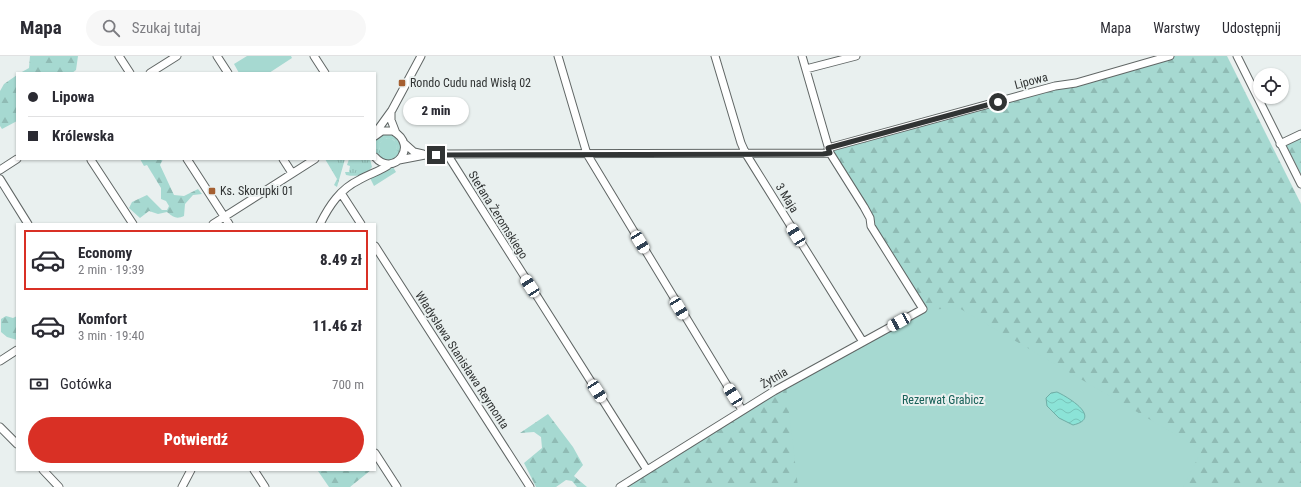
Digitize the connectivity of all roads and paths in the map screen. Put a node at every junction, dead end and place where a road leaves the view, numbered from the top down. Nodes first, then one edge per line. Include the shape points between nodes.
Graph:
1 (119, 56) edge
2 (177, 56) edge
3 (217, 56) edge
4 (314, 56) edge
5 (421, 56) edge
6 (558, 56) edge
7 (715, 56) edge
8 (802, 56) edge
9 (856, 56) edge
10 (1170, 56) edge
11 (1237, 56) edge
12 (806, 69) junction
13 (129, 72) edge
14 (152, 72) edge
15 (227, 72) edge
16 (325, 72) edge
17 (392, 110) junction
18 (396, 133) junction
19 (376, 134) edge
20 (1301, 134) edge
21 (404, 143) junction
22 (1280, 144) junction
23 (829, 150) junction
24 (447, 154) junction
25 (587, 154) junction
26 (746, 154) junction
27 (425, 155) junction
28 (376, 158) edge
29 (16, 160) edge
30 (92, 160) dead end
31 (188, 160) edge
32 (284, 160) edge
33 (313, 160) edge
34 (375, 160) edge
35 (399, 160) junction
36 (390, 164) junction
37 (0, 170) edge
38 (292, 174) junction
39 (368, 175) junction
40 (0, 179) edge
41 (1301, 184) edge
42 (341, 192) junction
43 (224, 217) junction
44 (27, 223) edge
45 (132, 223) edge
46 (215, 223) edge
47 (228, 223) edge
48 (320, 223) edge
49 (360, 223) edge
50 (376, 248) edge
51 (863, 342) junction
52 (16, 351) edge
53 (0, 360) edge
54 (742, 410) junction
55 (0, 427) edge
56 (16, 443) edge
57 (376, 455) edge
58 (647, 470) junction
59 (44, 471) edge
60 (190, 471) edge
61 (255, 471) edge
62 (59, 487) edge
63 (182, 487) edge
64 (265, 487) edge
65 (397, 487) edge
66 (530, 487) edge
67 (620, 487) edge

1 - 13 street
2 - 14 street
3 - 15 street
4 - 16 street
5 - 17 street
6 - 25 street
7 - 26 street, 3 Maja via 740,143
8 - 12 street
9 - 12 street
10 - 23 street, Lipowa
11 - 22 street
12 - 23 street
17 - 18 street via 391,120
17 - 19 street
18 - 19 street via 387,130
18 - 21 street
20 - 22 street
21 - 27 street via 414,152
21 - 35 street via 404,153
22 - 41 street
23 - 26 street, Lipowa
23 - 51 street, Żytnia via 864,207 871,226 923,309
24 - 25 street, Lipowa
24 - 27 street, Lipowa
24 - 58 street, Stefana Żeromskiego
25 - 26 street, Lipowa
25 - 54 street
26 - 51 street, 3 Maja
27 - 35 street, Lipowa
28 - 36 street
29 - 37 street
30 - 45 street
31 - 43 street
32 - 38 street
33 - 38 street
34 - 39 street
35 - 36 street, Lipowa
36 - 39 street, Lipowa
38 - 43 street
39 - 42 street, Lipowa
40 - 44 street
42 - 48 street, Lipowa via 328,208
42 - 49 street
43 - 46 street
43 - 47 street
50 - 66 street, Władysława Stanisława Reymonta
51 - 54 street, Żytnia
52 - 53 street
54 - 58 street, Żytnia
55 - 56 street
57 - 65 street
58 - 67 street, Żytnia
59 - 62 street
60 - 63 street
61 - 64 street

